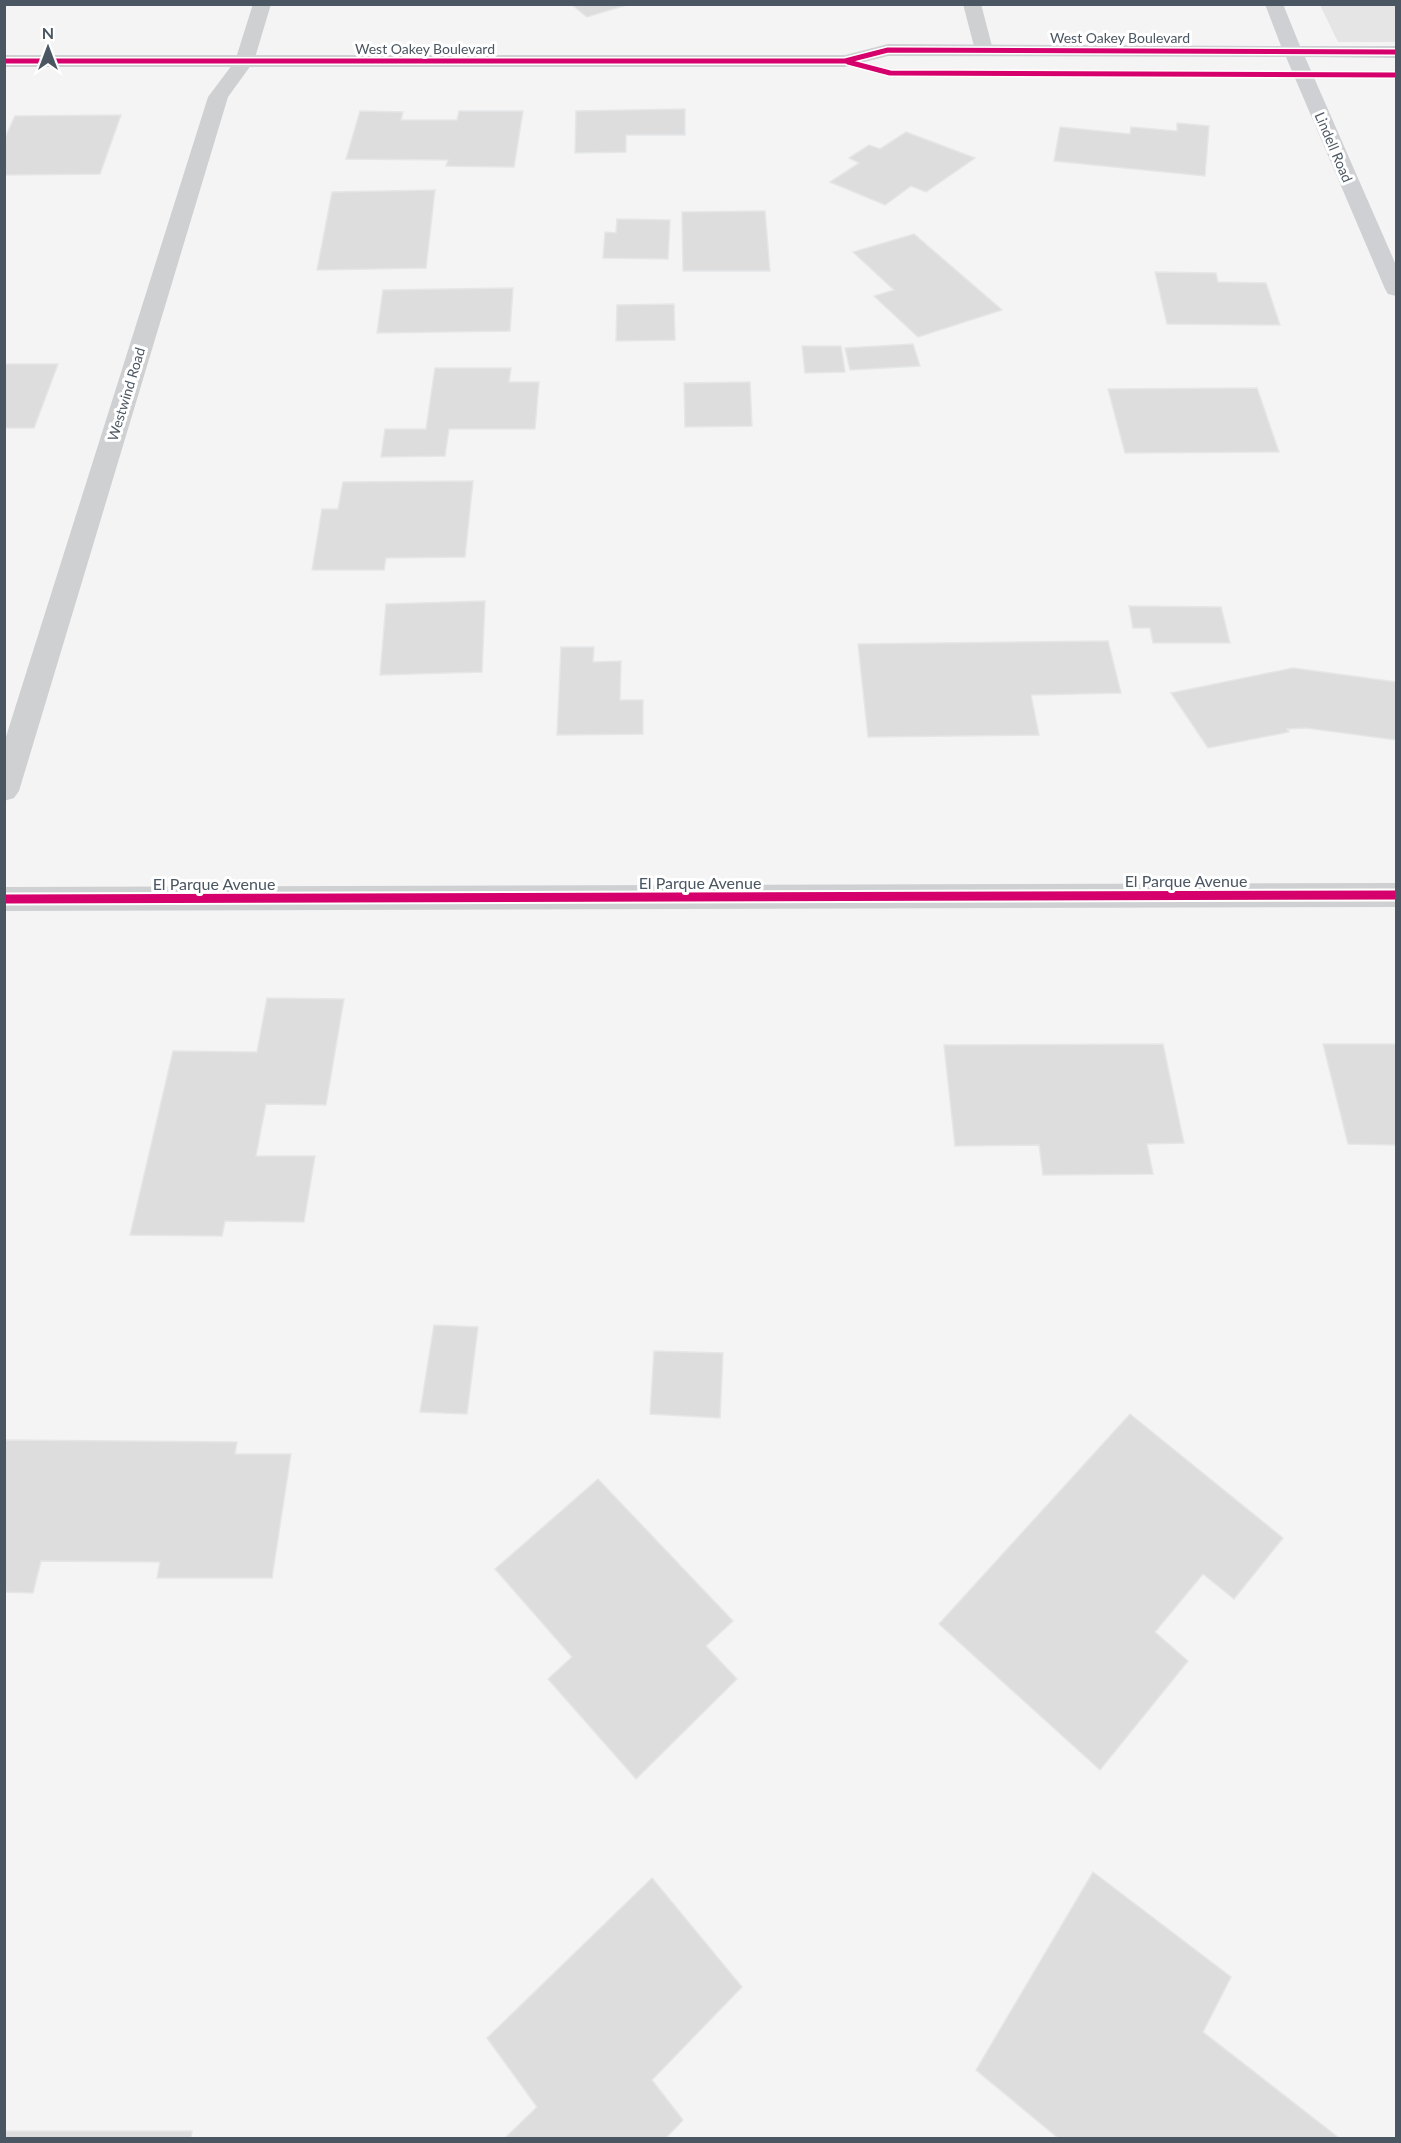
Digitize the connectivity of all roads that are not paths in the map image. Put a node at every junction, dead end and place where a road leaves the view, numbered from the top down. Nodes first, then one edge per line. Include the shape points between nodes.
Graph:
1 (262, 4) edge
2 (972, 4) edge
3 (1274, 4) edge
4 (984, 50) junction
5 (1292, 51) junction
6 (1396, 52) edge
7 (4, 61) edge
8 (243, 61) junction
9 (845, 61) junction
10 (1302, 74) junction
11 (1396, 75) edge
12 (1396, 289) edge
13 (4, 790) edge
14 (1396, 894) edge
15 (4, 899) edge

1 - 8 street, Westwind Road
2 - 4 street
3 - 5 main road, Lindell Road
4 - 5 main road, West Oakey Boulevard
4 - 9 main road, West Oakey Boulevard via 888,50
5 - 6 main road, West Oakey Boulevard
5 - 10 main road, Lindell Road
7 - 8 main road, West Oakey Boulevard
8 - 9 main road, West Oakey Boulevard
8 - 13 street, Westwind Road via 218,97
9 - 10 main road, West Oakey Boulevard via 890,73
10 - 11 main road, West Oakey Boulevard
10 - 12 main road, Lindell Road
14 - 15 street, El Parque Avenue

